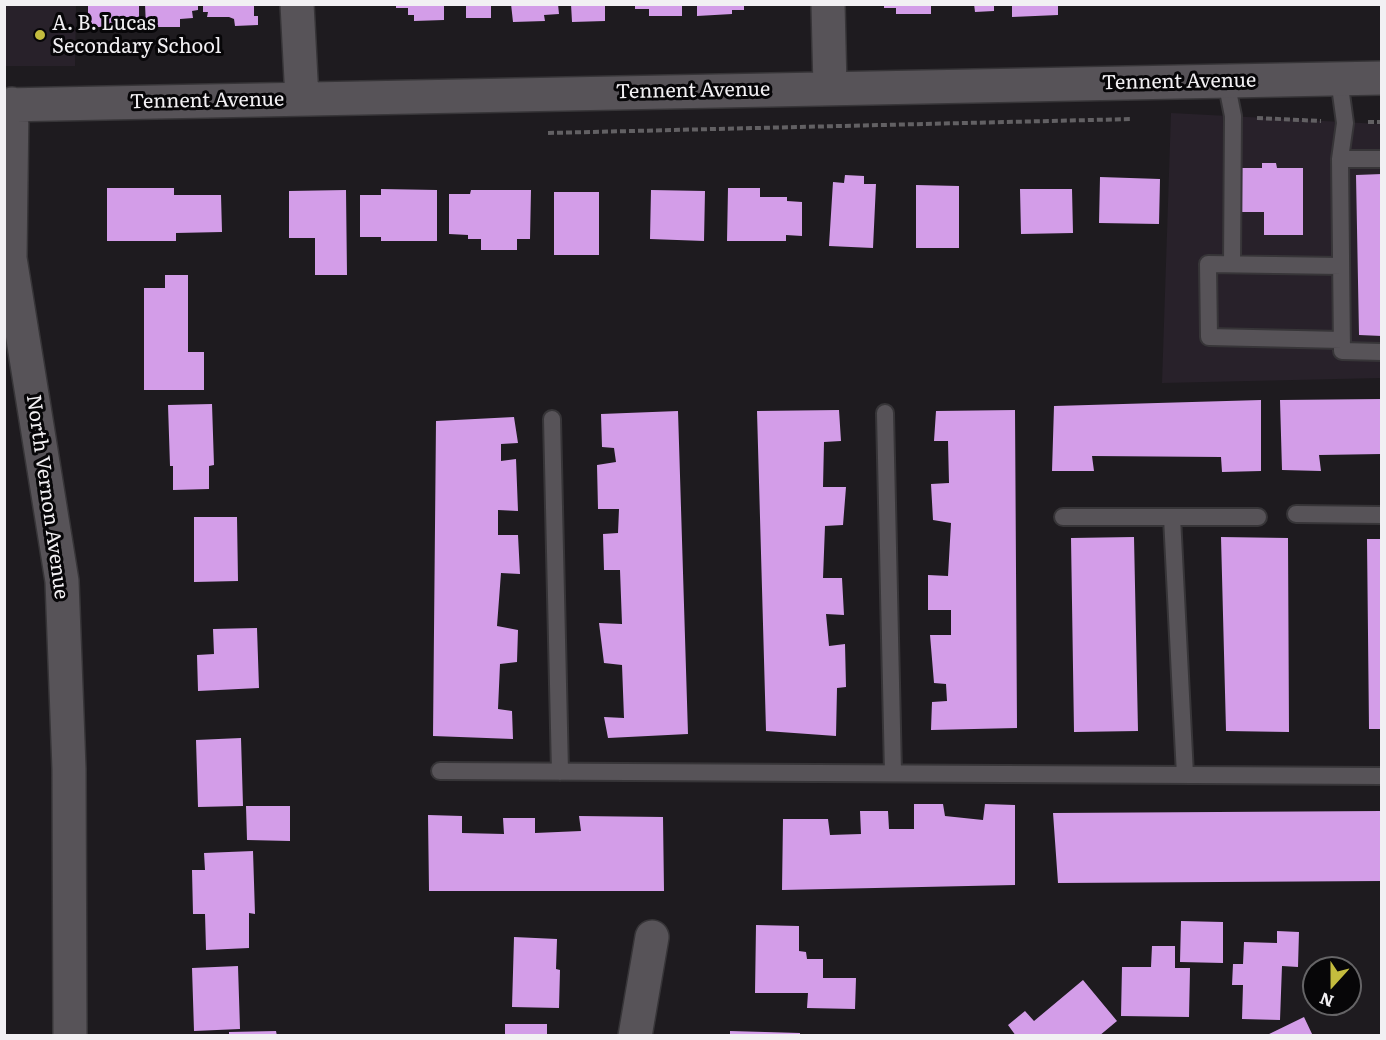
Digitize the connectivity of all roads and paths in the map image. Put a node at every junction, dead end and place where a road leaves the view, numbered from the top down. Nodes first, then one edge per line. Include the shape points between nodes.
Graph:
1 (297, 4) edge
2 (828, 4) edge
3 (1382, 78) edge
4 (1339, 79) junction
5 (1226, 81) junction
6 (830, 88) junction
7 (302, 99) junction
8 (8, 105) edge
9 (1233, 116) junction
10 (1138, 119) dead end
11 (1382, 122) edge
12 (1344, 123) junction
13 (548, 133) dead end
14 (1340, 159) junction
15 (1382, 159) edge
16 (1232, 264) junction
17 (1341, 266) junction
18 (1342, 340) junction
19 (1382, 352) edge
20 (885, 413) dead end
21 (552, 419) dead end
22 (1296, 514) dead end
23 (1382, 515) edge
24 (1258, 516) dead end
25 (1063, 517) dead end
26 (1172, 517) junction
27 (440, 771) dead end
28 (560, 772) junction
29 (893, 773) junction
30 (1185, 775) junction
31 (1382, 776) edge
32 (652, 937) dead end
33 (70, 1035) edge
34 (635, 1035) edge

1 - 7 street
2 - 6 street
3 - 4 street, Tennent Avenue
4 - 5 street, Tennent Avenue
4 - 12 lane
5 - 6 street, Tennent Avenue
5 - 9 lane
6 - 7 street, Tennent Avenue
7 - 8 street, Tennent Avenue
8 - 33 street, North Vernon Avenue via 10,258 62,581 69,769
9 - 12 path
9 - 16 lane
10 - 13 path
11 - 12 path
12 - 14 lane
14 - 15 lane
14 - 17 lane
16 - 17 lane
16 - 18 lane via 1208,264 1209,337
17 - 18 lane
18 - 19 lane via 1342,351
20 - 29 lane
21 - 28 lane
22 - 23 lane
24 - 26 lane
25 - 26 lane
26 - 30 lane
27 - 28 lane
28 - 29 lane
29 - 30 lane
30 - 31 lane
32 - 34 street

